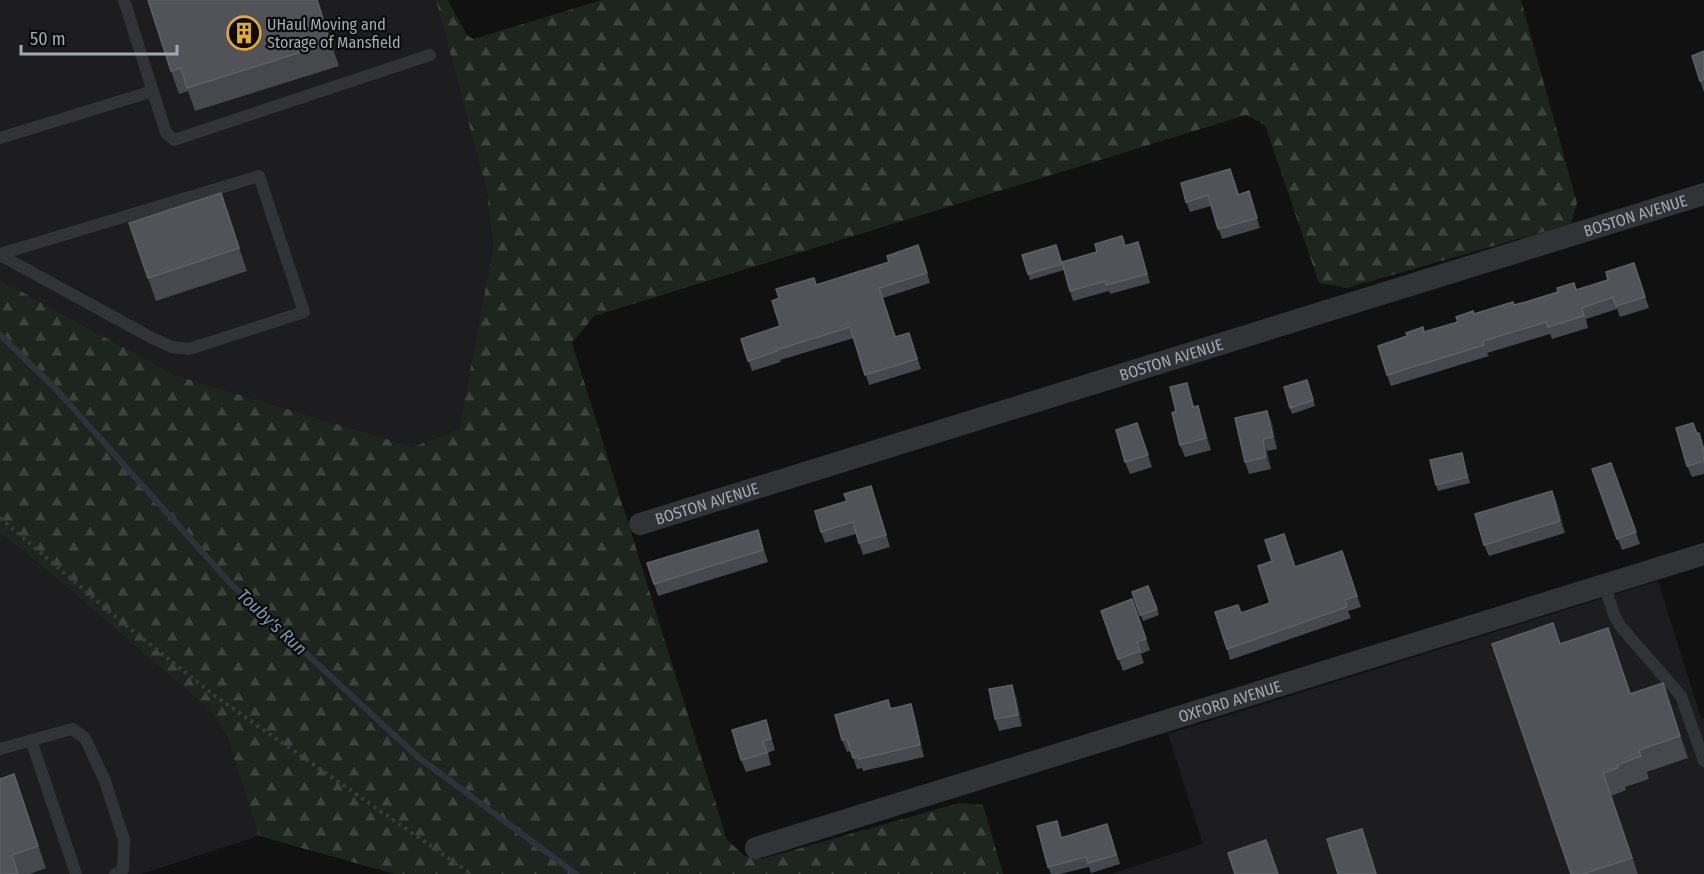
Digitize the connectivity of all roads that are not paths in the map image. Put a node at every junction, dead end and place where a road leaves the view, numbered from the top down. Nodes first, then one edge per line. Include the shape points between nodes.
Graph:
1 (124, 0) edge
2 (430, 56) dead end
3 (153, 91) junction
4 (0, 138) edge
5 (1704, 194) edge
6 (0, 255) edge
7 (640, 524) dead end
8 (1704, 554) edge
9 (1604, 585) junction
10 (31, 740) junction
11 (0, 749) edge
12 (1704, 761) edge
13 (756, 849) dead end
14 (76, 874) edge
15 (115, 874) edge

1 - 3 lane
2 - 3 lane via 174,140 166,133
3 - 4 lane
5 - 7 street, BOSTON AVENUE
6 - 6 lane via 259,176 304,312 189,349 172,347
8 - 9 street, OXFORD AVENUE
9 - 12 lane via 1622,627 1681,696
9 - 13 street, OXFORD AVENUE
10 - 11 lane
10 - 14 lane
10 - 15 lane via 72,729 85,738 105,781 124,840 123,870

